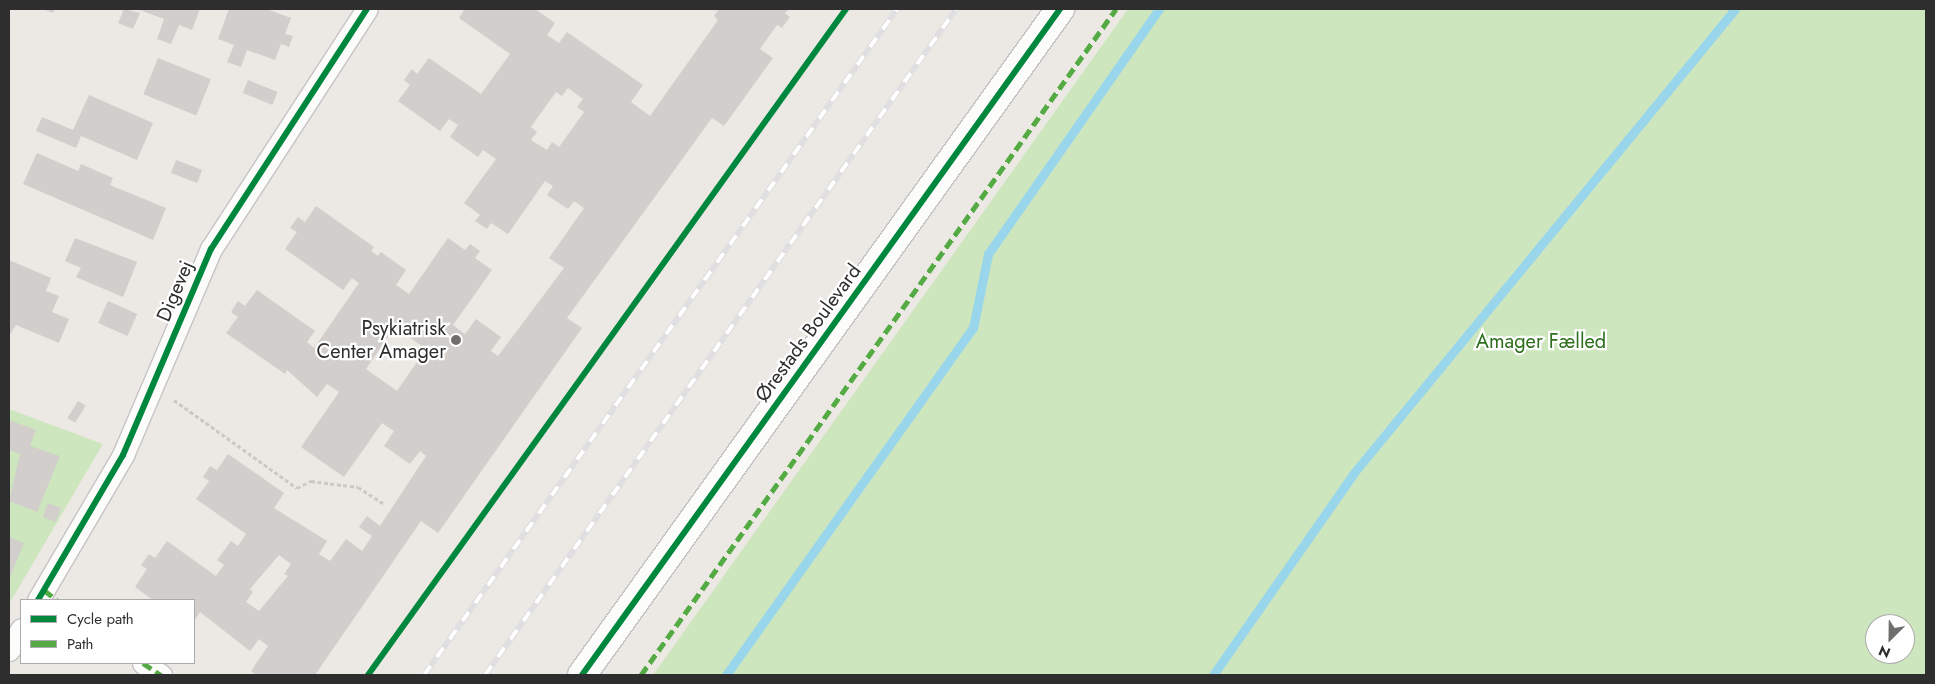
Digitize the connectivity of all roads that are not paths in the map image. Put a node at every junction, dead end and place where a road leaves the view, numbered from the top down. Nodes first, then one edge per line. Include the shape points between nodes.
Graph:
1 (367, 9) edge
2 (1060, 9) edge
3 (46, 597) edge
4 (20, 631) edge
5 (9, 650) edge
6 (145, 664) edge
7 (161, 675) edge
8 (582, 675) edge

1 - 3 street, Digevej via 211,249 123,455
2 - 8 street, Ørestads Boulevard
4 - 5 street
6 - 7 street

